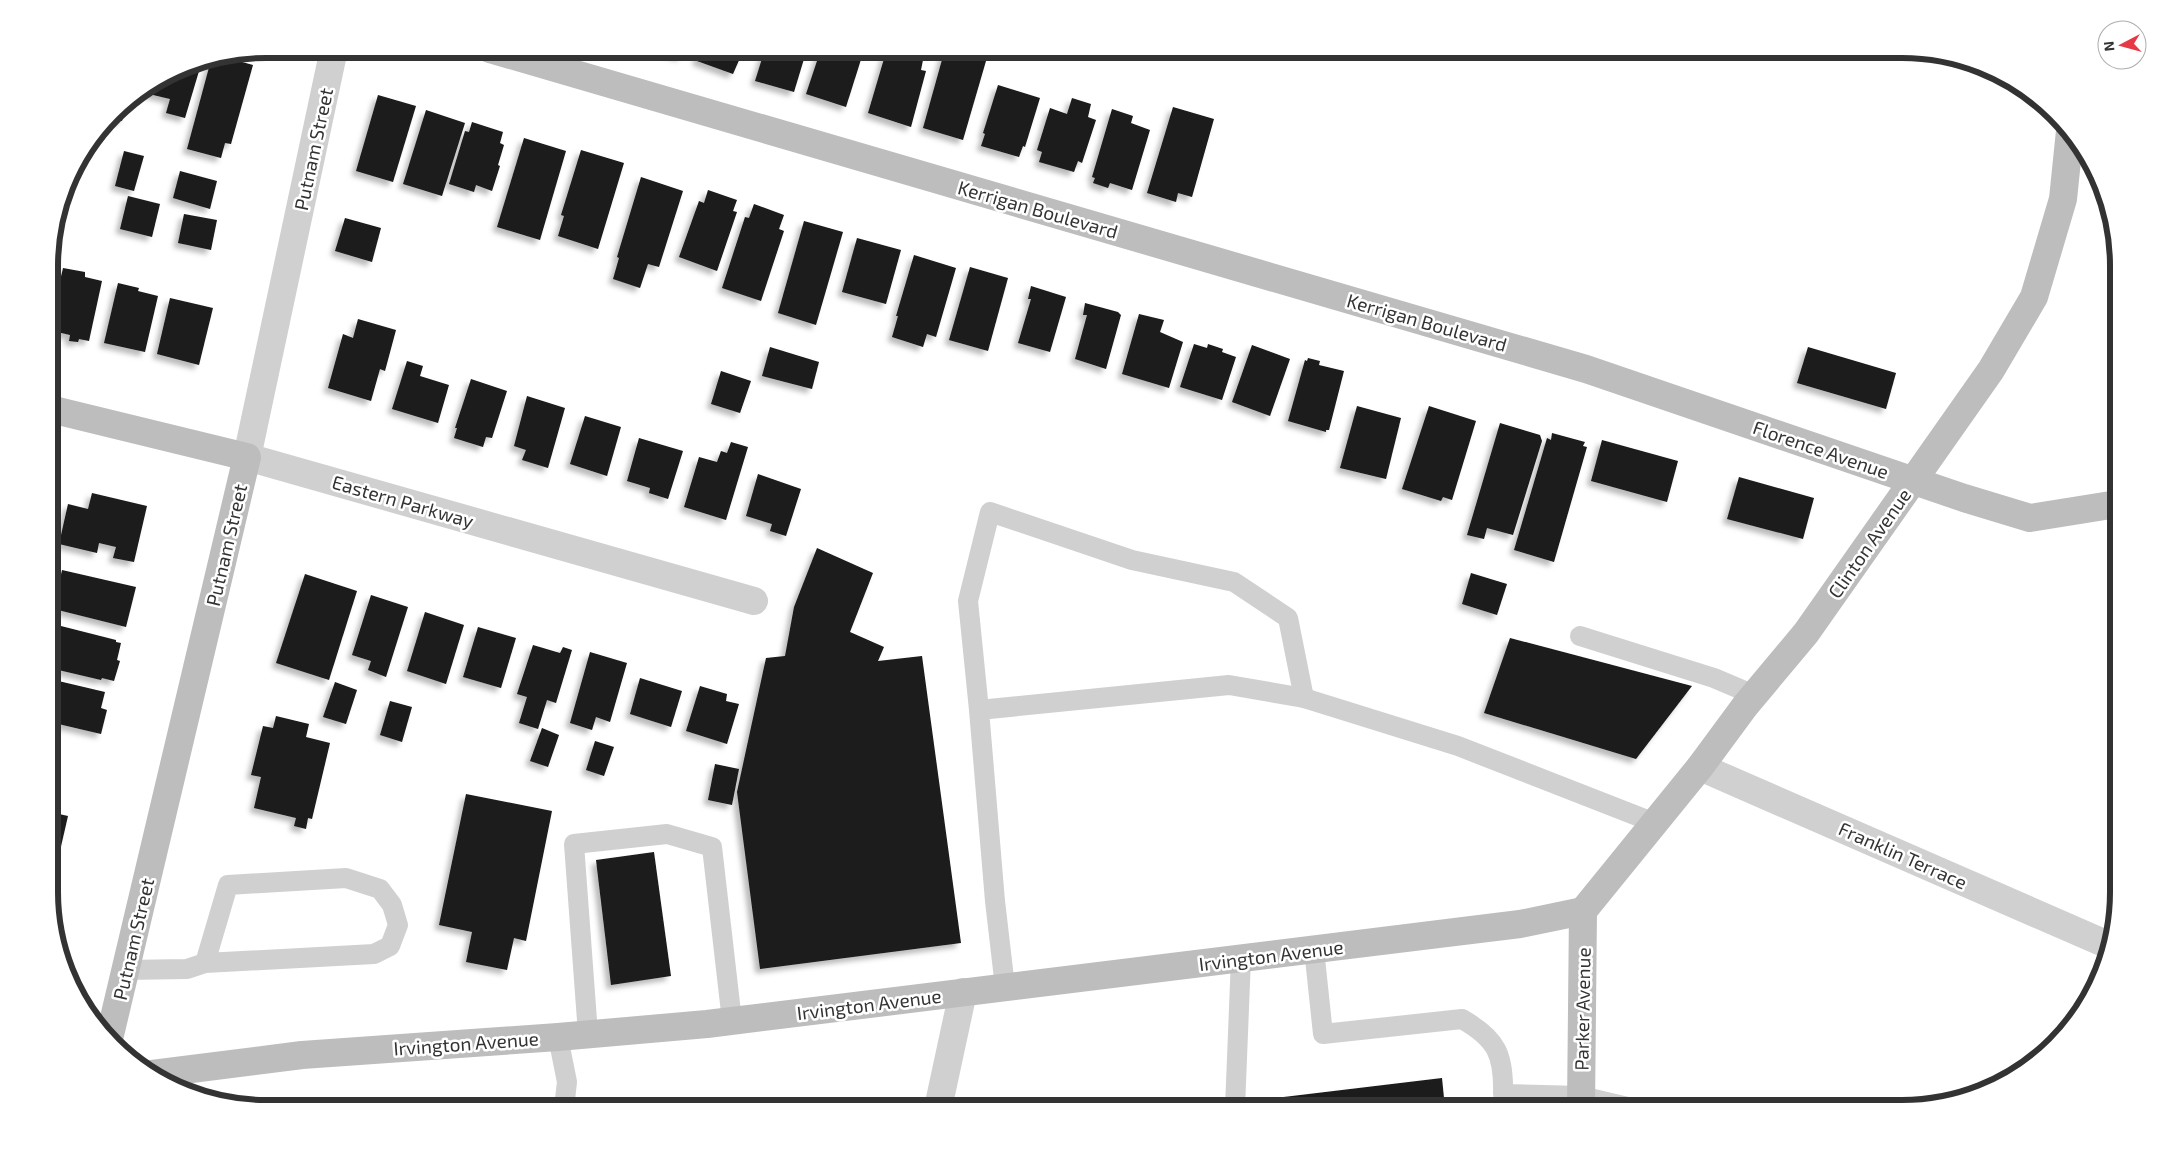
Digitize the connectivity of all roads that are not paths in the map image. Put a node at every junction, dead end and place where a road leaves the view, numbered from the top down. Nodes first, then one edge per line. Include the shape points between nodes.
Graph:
1 (332, 58) edge
2 (521, 58) edge
3 (2069, 143) edge
4 (1586, 369) joint
5 (58, 411) edge
6 (247, 458) junction
7 (1912, 481) junction
8 (2110, 505) edge
9 (754, 601) dead end
10 (1580, 636) dead end
11 (1754, 695) junction
12 (1304, 698) junction
13 (979, 710) junction
14 (1700, 767) junction
15 (1655, 823) junction
16 (1583, 911) junction
17 (2103, 943) edge
18 (1314, 949) junction
19 (1241, 958) junction
20 (205, 963) junction
21 (125, 970) junction
22 (1005, 987) junction
23 (963, 992) junction
24 (732, 1021) junction
25 (111, 1031) edge
26 (588, 1034) junction
27 (558, 1037) junction
28 (163, 1073) edge
29 (565, 1100) edge
30 (940, 1100) edge
31 (1235, 1100) edge
32 (1562, 1100) edge
33 (1581, 1100) edge

1 - 6 street, Putnam Street
2 - 4 street, Kerrigan Boulevard
3 - 7 street, Clinton Avenue via 2063,199 2034,297 1991,370
4 - 7 street, Florence Avenue
5 - 6 street, Eastern Parkway
6 - 9 street, Eastern Parkway
6 - 21 street, Putnam Street
7 - 8 street, Florence Avenue via 2030,518
7 - 11 street, Clinton Avenue via 1806,633
10 - 11 lane via 1714,678
11 - 14 street, Clinton Avenue
12 - 13 lane via 1229,685
12 - 13 lane via 1288,618 1234,582 1132,560 990,512 968,601
12 - 15 lane via 1458,746
13 - 22 lane
14 - 15 street, Clinton Avenue
14 - 17 street, Franklin Terrace
15 - 16 street, Clinton Avenue
16 - 18 street, Irvington Avenue via 1520,924
16 - 33 street, Parker Avenue
18 - 19 street, Irvington Avenue
18 - 32 lane via 1323,1034 1462,1019 1480,1030 1493,1044 1503,1068 1503,1094
19 - 22 street, Irvington Avenue
19 - 31 lane
20 - 20 lane via 374,954 390,946 398,925 392,905 380,889 346,878 228,885
20 - 21 lane via 187,969
21 - 25 street, Putnam Street
22 - 23 street, Irvington Avenue
23 - 24 street, Irvington Avenue
23 - 30 street
24 - 26 street, Irvington Avenue
24 - 26 lane via 712,846 667,834 574,844
26 - 27 street, Irvington Avenue
27 - 28 street, Irvington Avenue via 302,1055
27 - 29 lane via 567,1082

